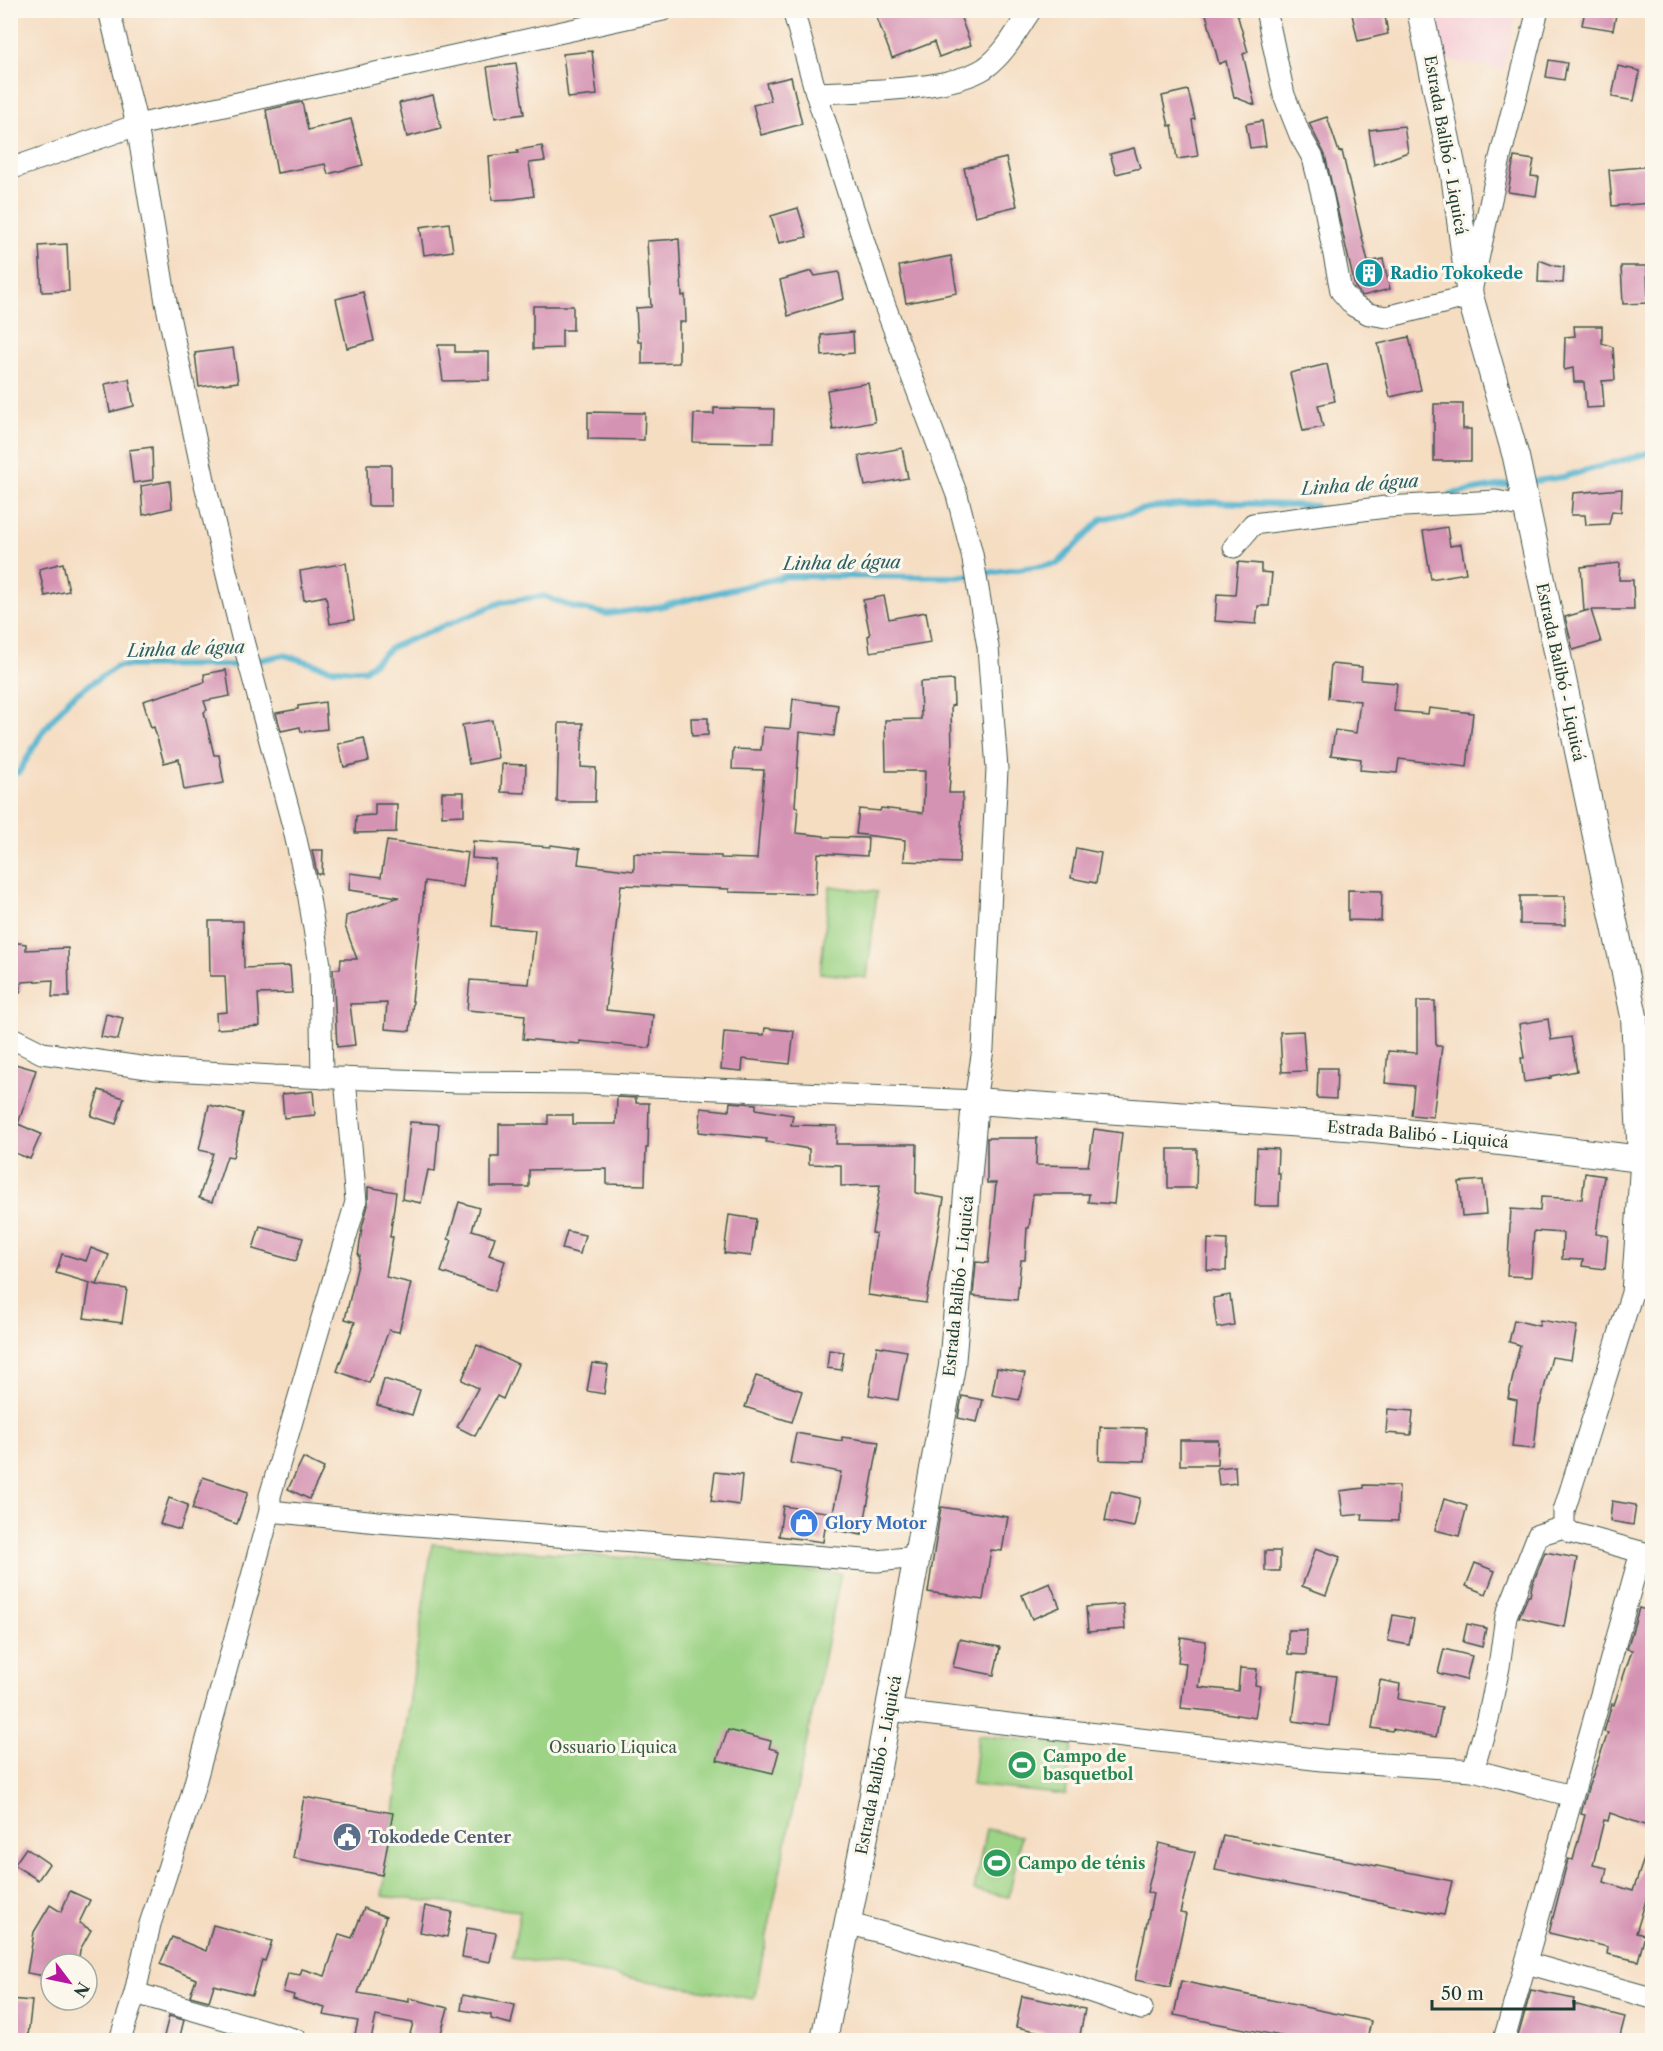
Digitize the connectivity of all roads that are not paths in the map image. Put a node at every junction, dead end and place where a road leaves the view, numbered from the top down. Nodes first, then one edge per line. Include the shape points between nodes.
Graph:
1 (109, 10) edge
2 (663, 10) edge
3 (793, 10) edge
4 (1031, 10) edge
5 (1266, 10) edge
6 (1420, 10) edge
7 (1538, 10) edge
8 (816, 93) junction
9 (137, 125) junction
10 (10, 169) edge
11 (1470, 296) junction
12 (1525, 505) junction
13 (1234, 547) dead end
14 (10, 1037) edge
15 (322, 1078) junction
16 (345, 1078) junction
17 (975, 1101) junction
18 (1647, 1160) edge
19 (270, 1511) junction
20 (1564, 1527) junction
21 (1647, 1554) edge
22 (917, 1557) junction
23 (889, 1710) junction
24 (1473, 1770) junction
25 (1572, 1796) junction
26 (847, 1923) junction
27 (1526, 1963) junction
28 (135, 1993) junction
29 (1653, 1998) edge
30 (1142, 2009) dead end
31 (120, 2040) edge
32 (297, 2040) edge
33 (824, 2040) edge
34 (1504, 2040) edge

1 - 9 street
2 - 9 street
3 - 8 street
4 - 8 street via 1002,53 984,68 960,79 902,88
5 - 11 street via 1284,95 1313,158 1341,291 1354,306 1387,317
6 - 11 main road, Estrada Balibó - Liquicá via 1454,174
7 - 11 street
8 - 17 street via 882,298 957,495 988,647 997,769 983,1049
9 - 10 street
9 - 15 street via 166,302 204,480 308,892 320,965
11 - 12 main road, Estrada Balibó - Liquicá via 1516,458
12 - 13 street via 1496,501 1386,507 1253,524
12 - 18 main road, Estrada Balibó - Liquicá via 1634,1016
14 - 15 street via 42,1053 154,1069
15 - 16 street
16 - 17 street via 585,1083
16 - 19 street via 356,1202 270,1496
17 - 18 main road, Estrada Balibó - Liquicá via 1374,1129
17 - 22 main road, Estrada Balibó - Liquicá via 952,1366
18 - 20 street via 1632,1293 1564,1511
19 - 22 street via 877,1561
19 - 28 street via 190,1801 150,1924
20 - 21 street via 1572,1533
20 - 24 street via 1538,1535 1506,1616 1493,1698
21 - 25 street
22 - 23 main road, Estrada Balibó - Liquicá
23 - 24 street via 1322,1760
23 - 26 main road, Estrada Balibó - Liquicá
24 - 25 street
25 - 27 street
26 - 30 street via 1071,1985
26 - 33 main road, Estrada Balibó - Liquicá
27 - 29 street
27 - 34 street
28 - 31 street
28 - 32 street

